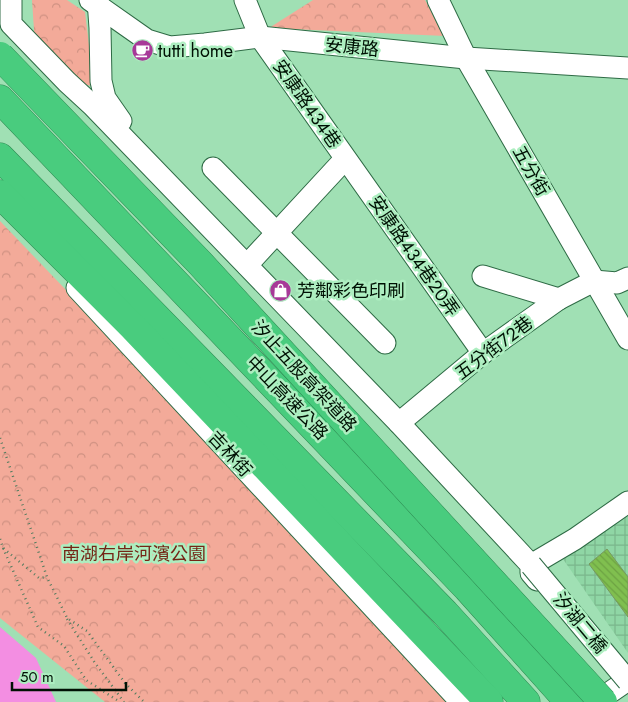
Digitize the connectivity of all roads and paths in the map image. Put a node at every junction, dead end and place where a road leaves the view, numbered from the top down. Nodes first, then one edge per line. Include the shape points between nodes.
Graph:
1 (12, 0) edge
2 (245, 0) edge
3 (438, 0) edge
4 (95, 2) edge
5 (260, 37) junction
6 (0, 56) edge
7 (466, 58) junction
8 (626, 72) edge
9 (0, 99) edge
10 (0, 157) edge
11 (345, 159) junction
12 (213, 168) dead end
13 (173, 189) junction
14 (0, 194) edge
15 (0, 206) edge
16 (276, 233) junction
17 (247, 265) junction
18 (483, 276) dead end
19 (628, 278) edge
20 (594, 281) junction
21 (559, 299) junction
22 (628, 339) edge
23 (385, 343) dead end
24 (483, 353) junction
25 (399, 424) junction
26 (0, 438) edge
27 (628, 502) edge
28 (0, 539) edge
29 (3, 548) junction
30 (531, 565) junction
31 (47, 576) junction
32 (67, 618) junction
33 (626, 682) edge
34 (120, 702) edge
35 (124, 702) edge
36 (144, 702) edge
37 (461, 702) edge
38 (490, 702) edge
39 (526, 702) edge
40 (569, 702) edge
41 (596, 702) edge
42 (602, 702) edge

1 - 13 street via 11,24
2 - 5 street, 安康路434巷
3 - 7 street, 五分街
4 - 5 street, 安康路 via 146,40 170,47
4 - 13 street via 105,98
5 - 7 street, 安康路
5 - 11 street, 安康路434巷
6 - 42 highway, 汐止五股高架道路, bridge via 200,262
7 - 8 street, 安康路
7 - 20 street, 五分街
9 - 40 highway, 中山高速公路 via 467,588
10 - 39 highway, 中山高速公路 via 438,606
11 - 16 street, 安康路434巷
11 - 24 street, 安康路434巷20弄
12 - 16 street
13 - 17 street, 汐湖二橋
14 - 38 highway via 139,333
15 - 37 street, 吉林街
16 - 17 street, 安康路434巷
16 - 23 street
17 - 25 street, 汐湖二橋
18 - 21 street
19 - 20 street via 617,283
20 - 21 street, 五分街72巷
20 - 22 street, 五分街
21 - 24 street, 五分街72巷
24 - 25 street, 五分街72巷
25 - 30 street, 汐湖二橋
26 - 31 path
27 - 30 street
28 - 29 path
29 - 31 path via 39,578
29 - 34 path via 38,627 64,646 86,680
30 - 33 street, 汐湖二橋, bridge
31 - 32 path
32 - 35 path
32 - 36 path via 87,631 125,683
33 - 41 street

